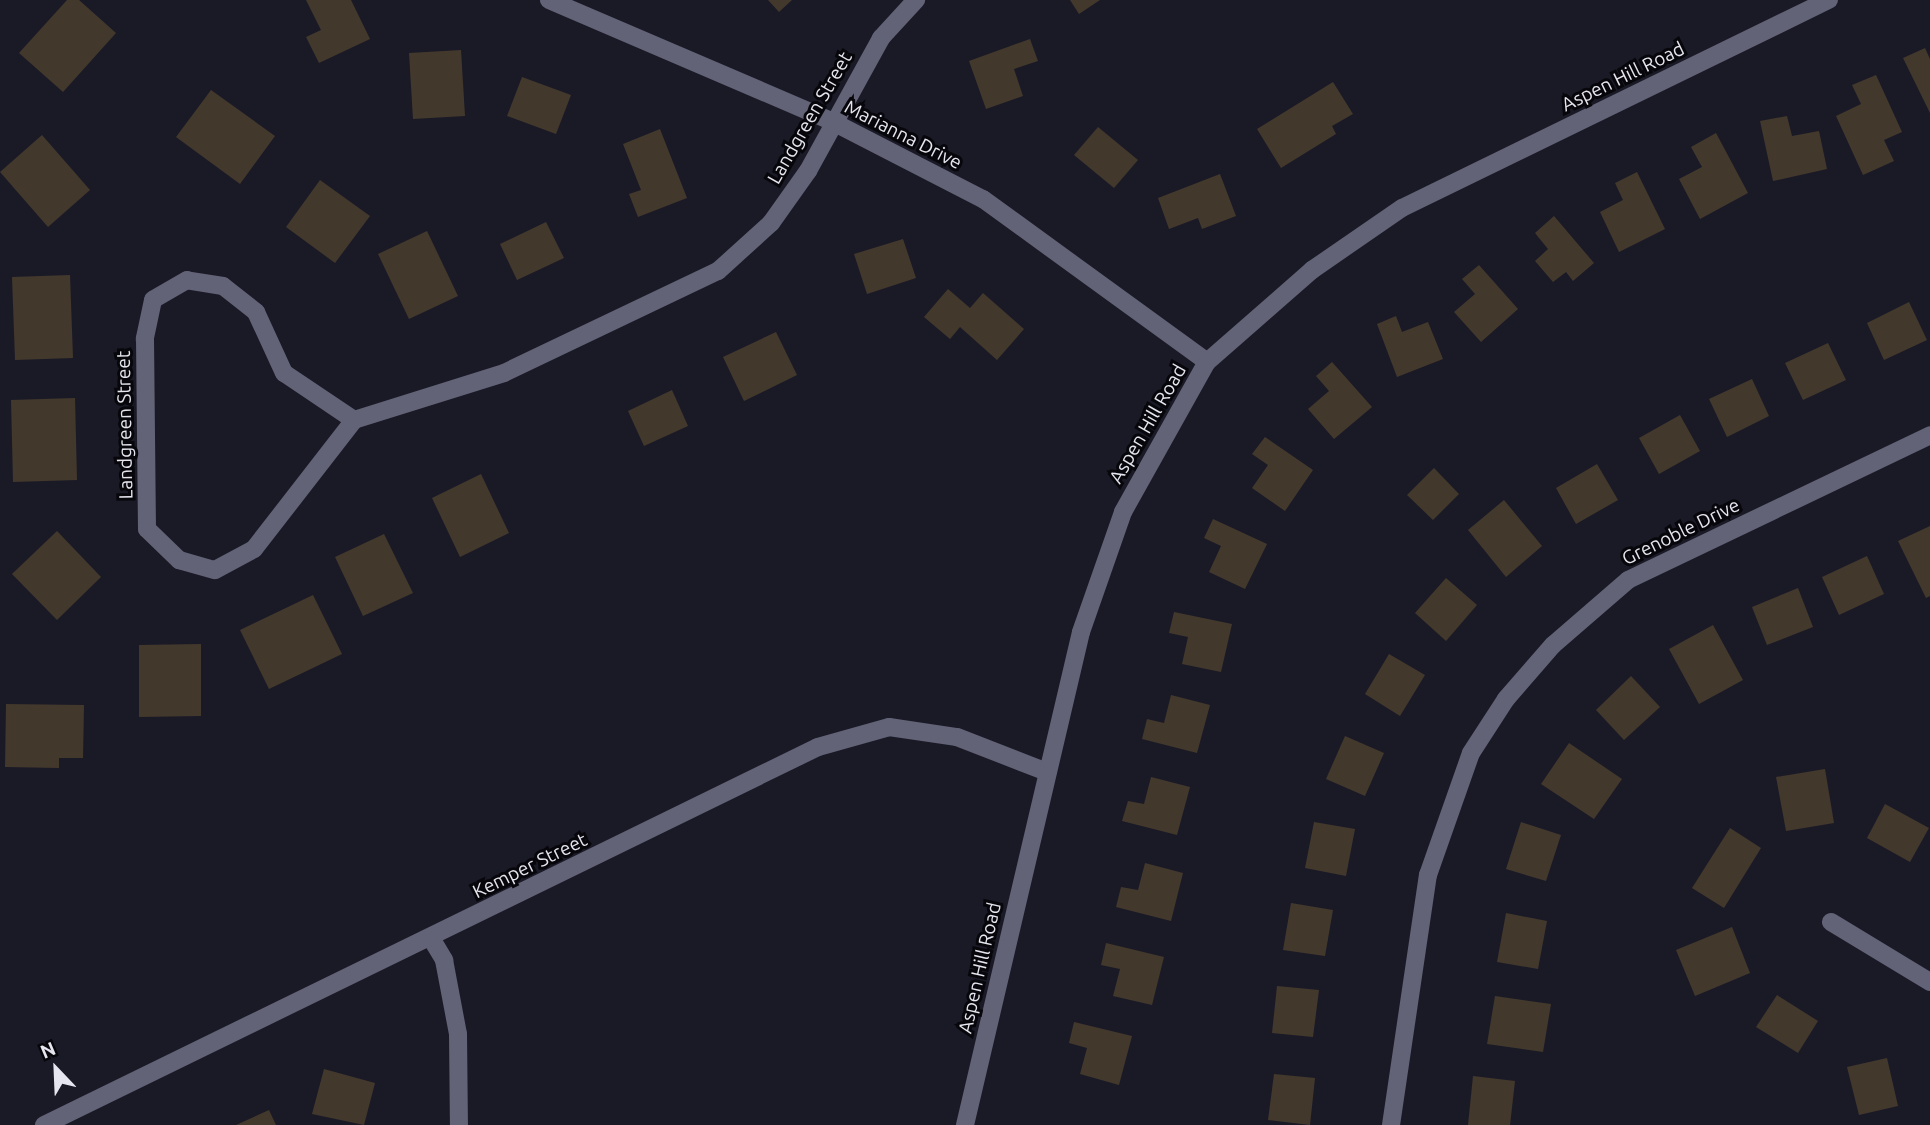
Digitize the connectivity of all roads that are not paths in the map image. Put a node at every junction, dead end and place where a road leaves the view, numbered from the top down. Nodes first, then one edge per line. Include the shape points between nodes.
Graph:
1 (549, 0) edge
2 (916, 0) edge
3 (1829, 0) edge
4 (831, 121) junction
5 (1207, 362) junction
6 (354, 420) junction
7 (1930, 435) edge
8 (1047, 772) junction
9 (1831, 922) dead end
10 (431, 938) junction
11 (1930, 982) edge
12 (44, 1125) edge
13 (459, 1125) edge
14 (965, 1125) edge
15 (1391, 1125) edge

1 - 4 street, Marianna Drive
2 - 4 street, Landgreen Street via 881,38
3 - 5 street, Aspen Hill Road via 1402,208 1312,270
4 - 5 street, Marianna Drive via 983,199
4 - 6 street, Landgreen Street via 808,171 771,223 718,271 504,373
5 - 8 street, Aspen Hill Road via 1123,512 1080,632
6 - 6 street, Landgreen Street via 284,373 256,312 223,286 187,280 153,300 145,339 147,529 179,561 215,570 254,549
7 - 15 street, Grenoble Drive via 1628,580 1553,645 1506,699 1471,753 1428,875
8 - 10 street, Kemper Street via 957,737 889,726 818,747
8 - 14 street, Aspen Hill Road
9 - 11 street
10 - 12 street, Kemper Street
10 - 13 street via 444,960 458,1034

